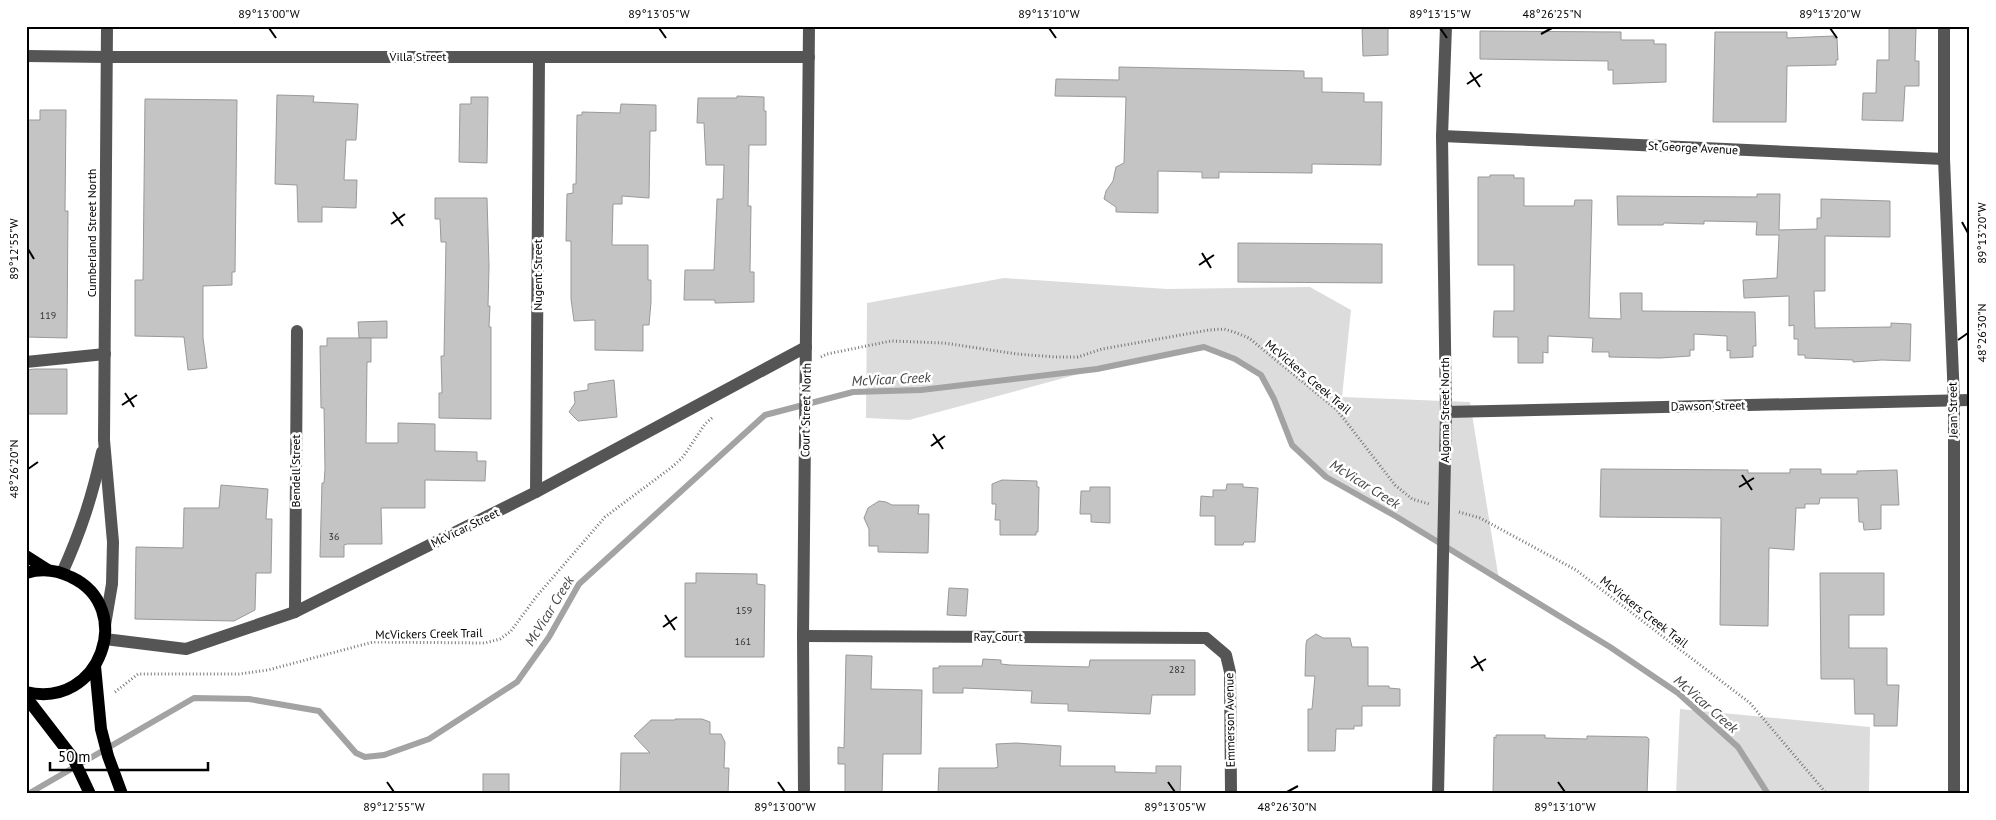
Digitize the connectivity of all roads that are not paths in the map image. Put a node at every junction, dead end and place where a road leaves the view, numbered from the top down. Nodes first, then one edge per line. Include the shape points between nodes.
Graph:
1 (108, 26) edge
2 (809, 26) edge
3 (1446, 26) edge
4 (1944, 26) edge
5 (26, 56) edge
6 (107, 57) junction
7 (539, 57) junction
8 (809, 57) junction
9 (1442, 136) junction
10 (1944, 159) junction
11 (297, 331) dead end
12 (806, 346) junction
13 (104, 354) junction
14 (26, 362) edge
15 (1954, 400) junction
16 (1970, 400) edge
17 (1446, 412) junction
18 (104, 440) junction
19 (536, 492) junction
20 (26, 556) edge
21 (48, 570) junction
22 (26, 572) edge
23 (62, 573) junction
24 (295, 612) junction
25 (105, 625) junction
26 (803, 636) junction
27 (1194, 638) joint
28 (105, 639) junction
29 (96, 666) junction
30 (26, 692) edge
31 (26, 697) edge
32 (90, 794) edge
33 (122, 794) edge
34 (804, 794) edge
35 (1231, 794) edge
36 (1438, 794) edge
37 (1954, 794) edge

1 - 6 street, Cumberland Street North
2 - 8 street, Court Street North
3 - 9 street, Algoma Street North
4 - 10 street, Jean Street
5 - 6 street, Villa Street
6 - 7 street, Villa Street
6 - 13 street, Cumberland Street North
7 - 8 street, Villa Street
7 - 19 street, Nugent Street
8 - 12 street, Court Street North
9 - 10 street, St George Avenue
9 - 17 street, Algoma Street North
10 - 15 street, Jean Street
11 - 24 street, Bendell Street
12 - 19 street, McVicar Street
12 - 26 street, Court Street North
13 - 14 street
13 - 18 street, Cumberland Street North
15 - 16 street, Dawson Street
15 - 17 street, Dawson Street
15 - 37 street, Jean Street
17 - 36 street, Algoma Street North
18 - 23 street, Cumberland Street North via 81,530
18 - 25 street, Cumberland Street North via 113,542 112,584
19 - 24 street, McVicar Street
20 - 21 main road
21 - 22 main road
21 - 23 main road
23 - 25 main road via 75,579 96,598
24 - 28 street, McVicar Street via 186,649
25 - 28 main road
26 - 27 street, Ray Court
26 - 34 street, Court Street North
27 - 35 street, Emmerson Avenue via 1206,638 1226,655 1230,672
28 - 29 main road
29 - 30 main road via 87,677 63,691 49,694
29 - 33 main road via 102,729
31 - 32 main road via 63,744

